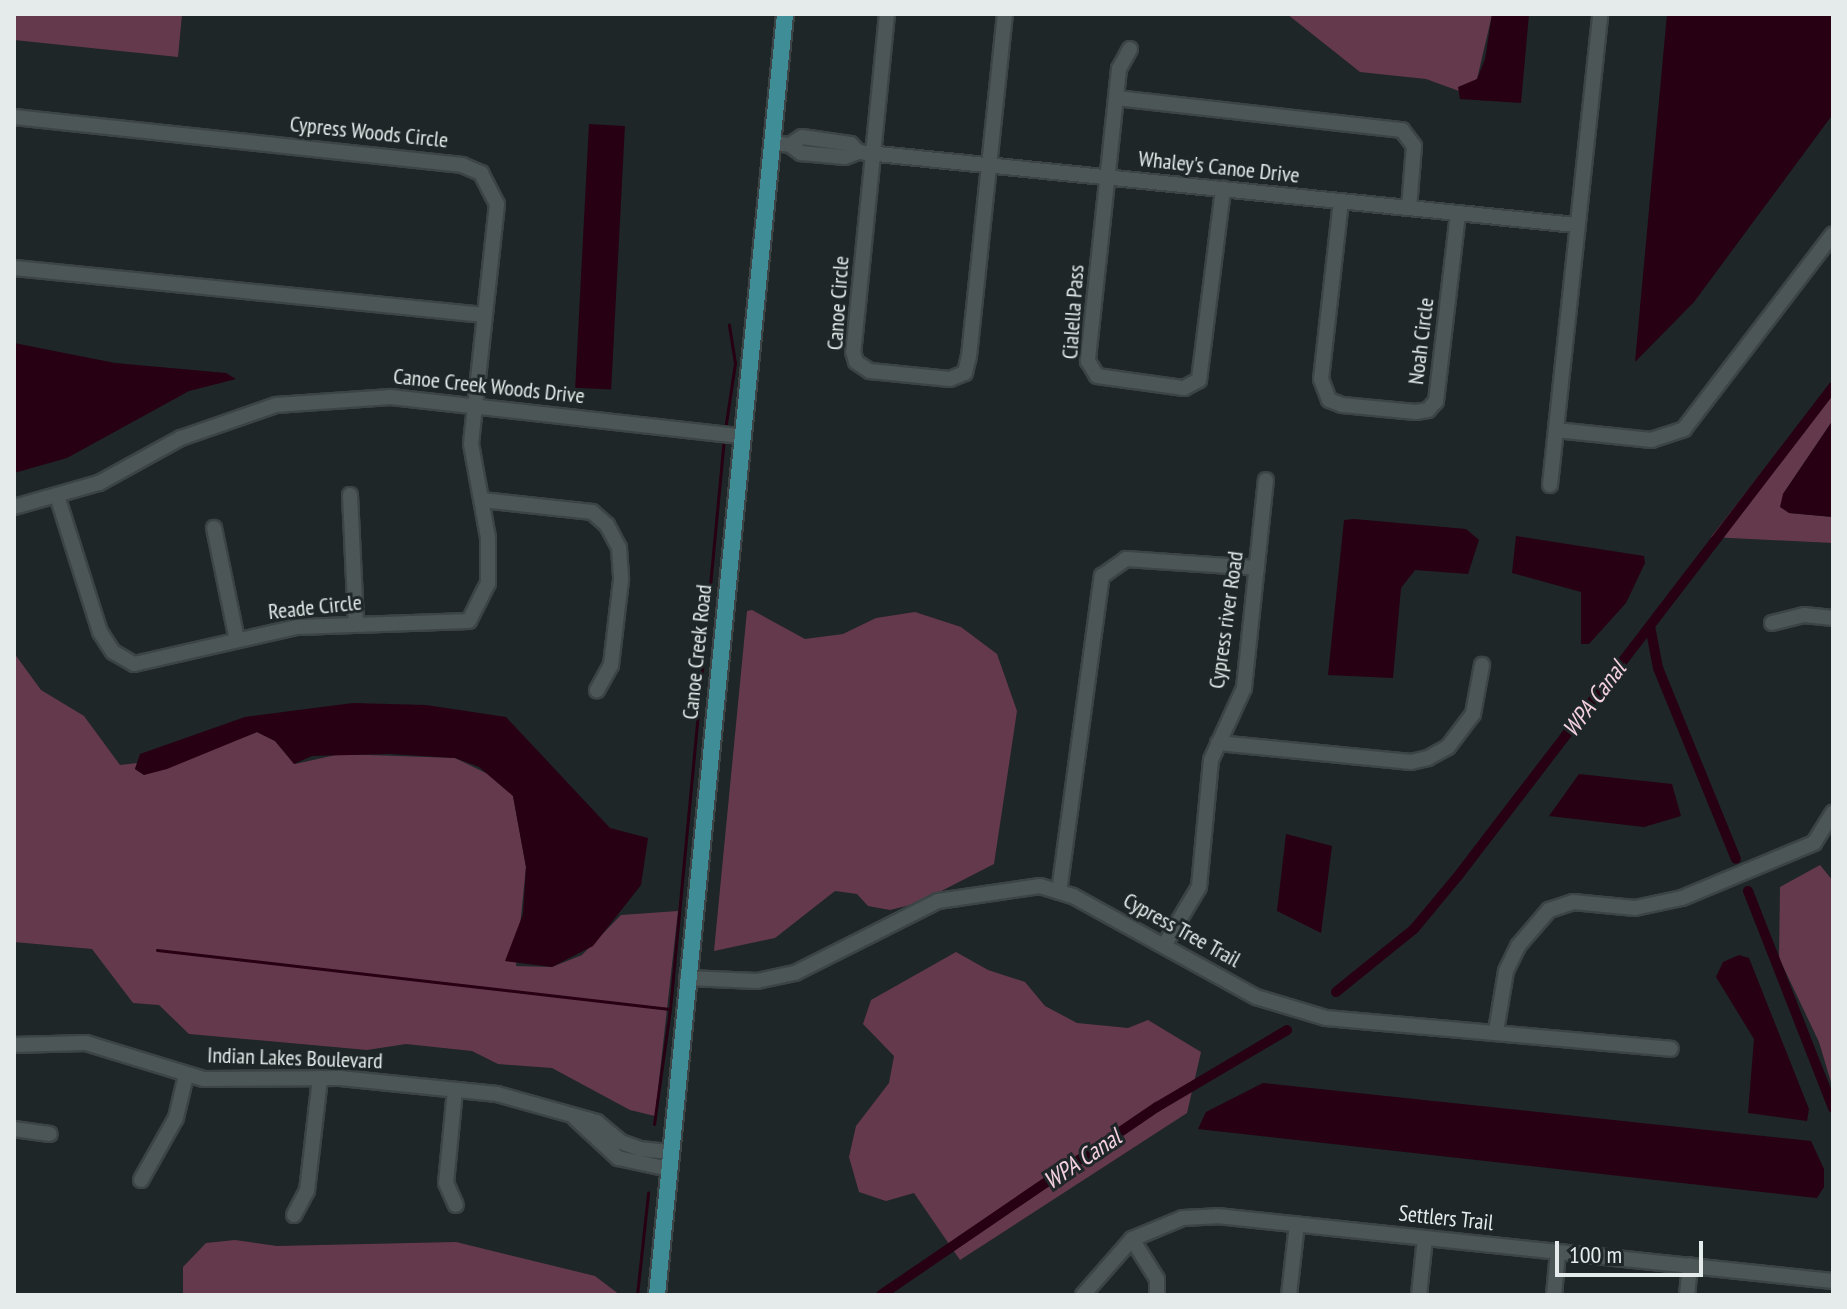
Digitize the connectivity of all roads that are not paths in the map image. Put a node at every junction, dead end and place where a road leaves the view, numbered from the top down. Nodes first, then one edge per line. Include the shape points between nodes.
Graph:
1 (785, 14) edge
2 (887, 14) edge
3 (1005, 14) edge
4 (1600, 14) edge
5 (1130, 49) dead end
6 (1116, 98) junction
7 (14, 117) edge
8 (772, 143) junction
9 (865, 152) junction
10 (989, 165) junction
11 (1108, 177) junction
12 (1223, 189) junction
13 (1341, 201) junction
14 (1409, 208) junction
15 (1458, 213) junction
16 (1576, 225) junction
17 (1833, 234) edge
18 (14, 268) edge
19 (485, 315) junction
20 (474, 406) junction
21 (1556, 430) junction
22 (740, 436) junction
23 (1266, 480) dead end
24 (1550, 485) dead end
25 (350, 495) dead end
26 (58, 499) junction
27 (482, 500) junction
28 (14, 507) edge
29 (214, 528) dead end
30 (1257, 568) junction
31 (1833, 618) edge
32 (356, 623) junction
33 (1772, 623) dead end
34 (237, 640) junction
35 (1482, 665) dead end
36 (597, 690) dead end
37 (1218, 743) junction
38 (1833, 813) edge
39 (1059, 892) junction
40 (1165, 944) junction
41 (687, 978) junction
42 (1496, 1031) junction
43 (14, 1045) edge
44 (1671, 1049) dead end
45 (186, 1075) junction
46 (320, 1078) junction
47 (455, 1090) junction
48 (14, 1129) edge
49 (50, 1134) dead end
50 (670, 1160) junction
51 (141, 1180) dead end
52 (456, 1205) dead end
53 (294, 1215) dead end
54 (1297, 1224) junction
55 (1425, 1238) junction
56 (1132, 1239) junction
57 (1558, 1252) junction
58 (1690, 1265) junction
59 (1826, 1280) edge
60 (657, 1295) edge
61 (1083, 1295) edge
62 (1157, 1295) edge
63 (1289, 1295) edge
64 (1419, 1295) edge
65 (1554, 1295) edge
66 (1687, 1295) edge
67 (1818, 1295) edge

1 - 8 main road, Canoe Creek Road
2 - 9 street, Canoe Circle
3 - 10 street, Canoe Circle
4 - 16 street
5 - 6 street, Cialella Pass via 1119,69
6 - 11 street, Cialella Pass
6 - 14 street via 1402,130 1414,146
7 - 19 street, Cypress Woods Circle via 462,165 481,173 497,204
8 - 9 street, Whaley's Canoe Drive via 790,145 802,137 851,144
8 - 22 main road, Canoe Creek Road
9 - 10 street, Whaley's Canoe Drive
9 - 10 street, Canoe Circle via 853,352 856,362 870,371 950,379 965,373
10 - 11 street, Whaley's Canoe Drive
11 - 12 street, Whaley's Canoe Drive
11 - 12 street, Cialella Pass via 1088,361 1097,376 1108,381 1184,388 1199,380
12 - 13 street, Whaley's Canoe Drive
13 - 14 street, Whaley's Canoe Drive
13 - 15 street, Noah Circle via 1321,379 1329,400 1342,405 1416,412 1428,410 1436,401
14 - 15 street, Whaley's Canoe Drive
15 - 16 street, Whaley's Canoe Drive
16 - 21 street
17 - 21 street via 1684,429 1651,440
18 - 19 street
19 - 20 street, Cypress Woods Circle
20 - 22 street, Canoe Creek Woods Drive
20 - 26 street, Canoe Creek Woods Drive via 391,397 276,405 207,427
20 - 27 street, Reade Circle via 473,474
21 - 24 street
22 - 41 main road, Canoe Creek Road
23 - 30 street, Cypress river Road
25 - 32 street
26 - 28 street, Canoe Creek Woods Drive
26 - 34 street, Reade Circle via 100,632 113,652 134,664
27 - 32 street, Reade Circle via 488,583 469,621
27 - 36 street via 592,512 607,525 619,548 621,580 611,665
29 - 34 street
30 - 37 street, Cypress river Road via 1244,688
30 - 39 street via 1126,559 1102,576
31 - 33 street via 1804,615
32 - 34 street, Reade Circle via 297,627
35 - 37 street via 1473,714 1448,747 1428,758 1411,762
37 - 40 street, Cypress river Road via 1211,760 1199,887
38 - 42 street via 1814,843 1682,898 1635,908 1573,902 1549,910 1518,946 1506,971
39 - 40 street, Cypress Tree Trail
39 - 41 street, Cypress Tree Trail via 1011,888 938,901 782,976 757,981
40 - 42 street, Cypress Tree Trail via 1256,997 1326,1018
41 - 50 main road, Canoe Creek Road
42 - 44 street, Cypress Tree Trail
43 - 45 street, Indian Lakes Boulevard via 86,1043
45 - 46 street, Indian Lakes Boulevard
45 - 51 street via 176,1118
46 - 47 street, Indian Lakes Boulevard
46 - 53 street via 307,1191
47 - 50 street, Indian Lakes Boulevard via 542,1103 597,1122 621,1142
47 - 52 street via 446,1183
48 - 49 street
50 - 60 main road, Canoe Creek Road
54 - 55 street, Settlers Trail
54 - 56 street, Settlers Trail via 1183,1218
54 - 63 street
55 - 57 street, Settlers Trail
55 - 64 street
56 - 61 street, Settlers Trail
56 - 62 street via 1157,1279
57 - 58 street, Settlers Trail
57 - 65 street
58 - 59 street, Settlers Trail
58 - 66 street
59 - 67 street

